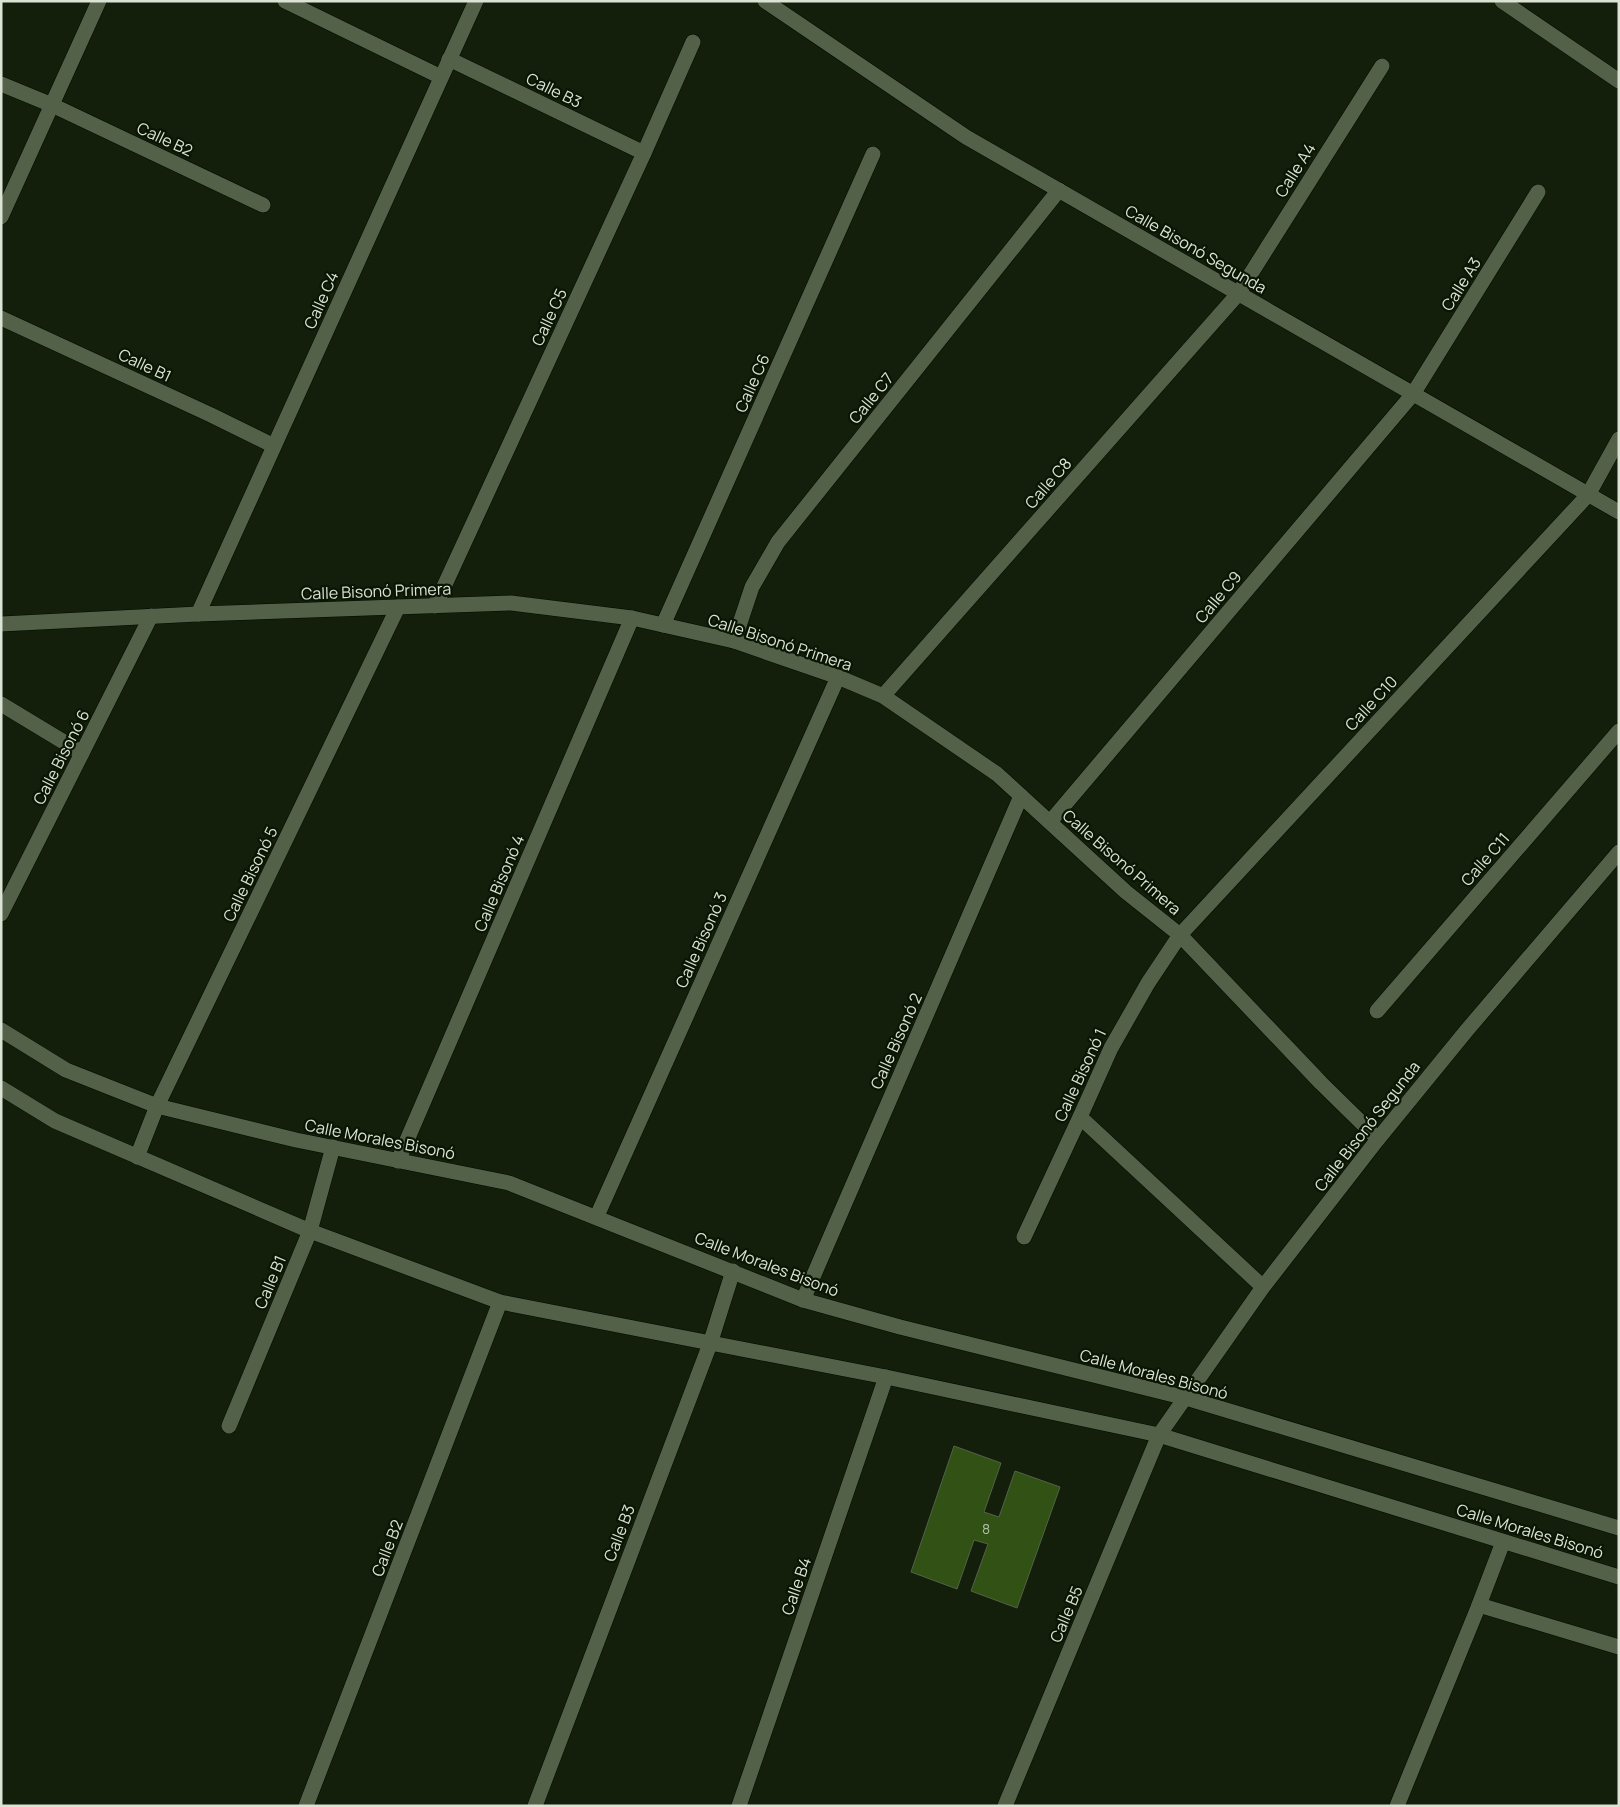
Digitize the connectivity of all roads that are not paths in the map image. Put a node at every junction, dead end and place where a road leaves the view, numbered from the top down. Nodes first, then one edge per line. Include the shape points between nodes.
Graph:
1 (99, 1) edge
2 (285, 1) edge
3 (476, 1) edge
4 (765, 1) edge
5 (1502, 1) edge
6 (693, 42) dead end
7 (449, 59) junction
8 (1382, 66) dead end
9 (441, 77) junction
10 (1619, 81) edge
11 (1, 84) edge
12 (52, 105) junction
13 (644, 153) junction
14 (873, 154) dead end
15 (1059, 190) junction
16 (1538, 192) dead end
17 (263, 204) dead end
18 (1, 217) edge
19 (1238, 294) junction
20 (1, 318) edge
21 (1413, 394) junction
22 (1619, 439) edge
23 (274, 446) junction
24 (1588, 495) junction
25 (1619, 512) edge
26 (435, 606) junction
27 (398, 607) junction
28 (198, 614) junction
29 (151, 616) junction
30 (632, 618) junction
31 (1, 624) edge
32 (663, 625) junction
33 (734, 641) junction
34 (838, 677) junction
35 (883, 696) junction
36 (1, 704) edge
37 (1619, 730) edge
38 (82, 753) junction
39 (1022, 796) junction
40 (1050, 822) junction
41 (1619, 852) edge
42 (1, 914) edge
43 (1180, 935) junction
44 (1377, 1011) dead end
45 (1, 1030) edge
46 (1, 1088) edge
47 (157, 1106) junction
48 (1080, 1117) junction
49 (1378, 1140) junction
50 (333, 1147) junction
51 (137, 1157) junction
52 (398, 1161) junction
53 (597, 1216) junction
54 (310, 1232) junction
55 (1024, 1237) dead end
56 (732, 1271) junction
57 (1263, 1287) junction
58 (803, 1300) junction
59 (500, 1302) junction
60 (710, 1344) junction
61 (886, 1377) junction
62 (1186, 1398) junction
63 (229, 1426) dead end
64 (1159, 1435) junction
65 (1619, 1528) edge
66 (1503, 1542) junction
67 (1619, 1577) edge
68 (1480, 1605) junction
69 (1619, 1647) edge
70 (306, 1806) edge
71 (535, 1806) edge
72 (739, 1806) edge
73 (1005, 1806) edge
74 (1397, 1806) edge

1 - 12 street
2 - 9 street
3 - 7 street, Calle C4
4 - 15 street, Calle Bisonó Segunda via 966,137
5 - 10 street
6 - 13 street, Calle C5
7 - 9 street, Calle C4
7 - 13 street, Calle B3
8 - 19 street, Calle A4
9 - 23 street, Calle C4
11 - 12 street, Calle B2
12 - 17 street, Calle B2
12 - 18 street
13 - 26 street, Calle C5
14 - 32 street, Calle C6
15 - 19 street, Calle Bisonó Segunda
15 - 33 street, Calle C7 via 778,542 752,587
16 - 21 street, Calle A3
19 - 21 street, Calle Bisonó Segunda
19 - 35 street, Calle C8
20 - 23 street, Calle B1
21 - 24 street, Calle Bisonó Segunda
21 - 40 street, Calle C9
22 - 24 street, Calle C10
23 - 28 street, Calle C4
24 - 25 street, Calle Bisonó Segunda
24 - 43 street, Calle C10
26 - 27 street, Calle Bisonó Primera
26 - 30 street, Calle Bisonó Primera via 511,604
27 - 28 street, Calle Bisonó Primera
27 - 47 street, Calle Bisonó 5
28 - 29 street, Calle Bisonó Primera
29 - 31 street, Calle Bisonó Primera
29 - 38 street, Calle Bisonó 6
30 - 32 street, Calle Bisonó Primera
30 - 52 street, Calle Bisonó 4
32 - 33 street, Calle Bisonó Primera
33 - 34 street, Calle Bisonó Primera
34 - 35 street, Calle Bisonó Primera
34 - 53 street, Calle Bisonó 3
35 - 39 street, Calle Bisonó Primera via 997,774
36 - 38 street
37 - 44 street, Calle C11
38 - 42 street, Calle Bisonó 6
39 - 40 street, Calle Bisonó Primera
39 - 58 street, Calle Bisonó 2
40 - 43 street, Calle Bisonó Primera via 1126,892
41 - 49 street, Calle Bisonó Segunda via 1473,1022
43 - 48 street, Calle Bisonó 1 via 1148,982 1111,1048
43 - 49 street, Calle Bisonó Primera
45 - 47 street, Calle Morales Bisonó via 66,1070
46 - 51 street, Calle Morales Bisonó via 55,1121
47 - 50 street, Calle Morales Bisonó
47 - 51 street, Calle Bisonó 5
48 - 55 street, Calle Bisonó 1
48 - 57 street
49 - 57 street, Calle Bisonó Segunda
50 - 52 street, Calle Morales Bisonó
50 - 54 street, Calle B1
51 - 54 street, Calle Morales Bisonó
52 - 53 street, Calle Morales Bisonó via 509,1183
53 - 56 street, Calle Morales Bisonó
54 - 59 street, Calle Morales Bisonó
54 - 63 street, Calle B1
56 - 58 street, Calle Morales Bisonó
56 - 60 street, Calle B3
57 - 62 street, Calle Bisonó Segunda
58 - 62 street, Calle Morales Bisonó
59 - 60 street, Calle Morales Bisonó
59 - 70 street, Calle B2
60 - 61 street, Calle Morales Bisonó
60 - 71 street, Calle B3
61 - 64 street, Calle Morales Bisonó
61 - 72 street, Calle B4
62 - 64 street, Calle Bisonó Segunda
62 - 65 street, Calle Morales Bisonó
64 - 66 street, Calle Morales Bisonó
64 - 73 street, Calle B5
66 - 67 street, Calle Morales Bisonó
66 - 68 street
68 - 69 street
68 - 74 street

